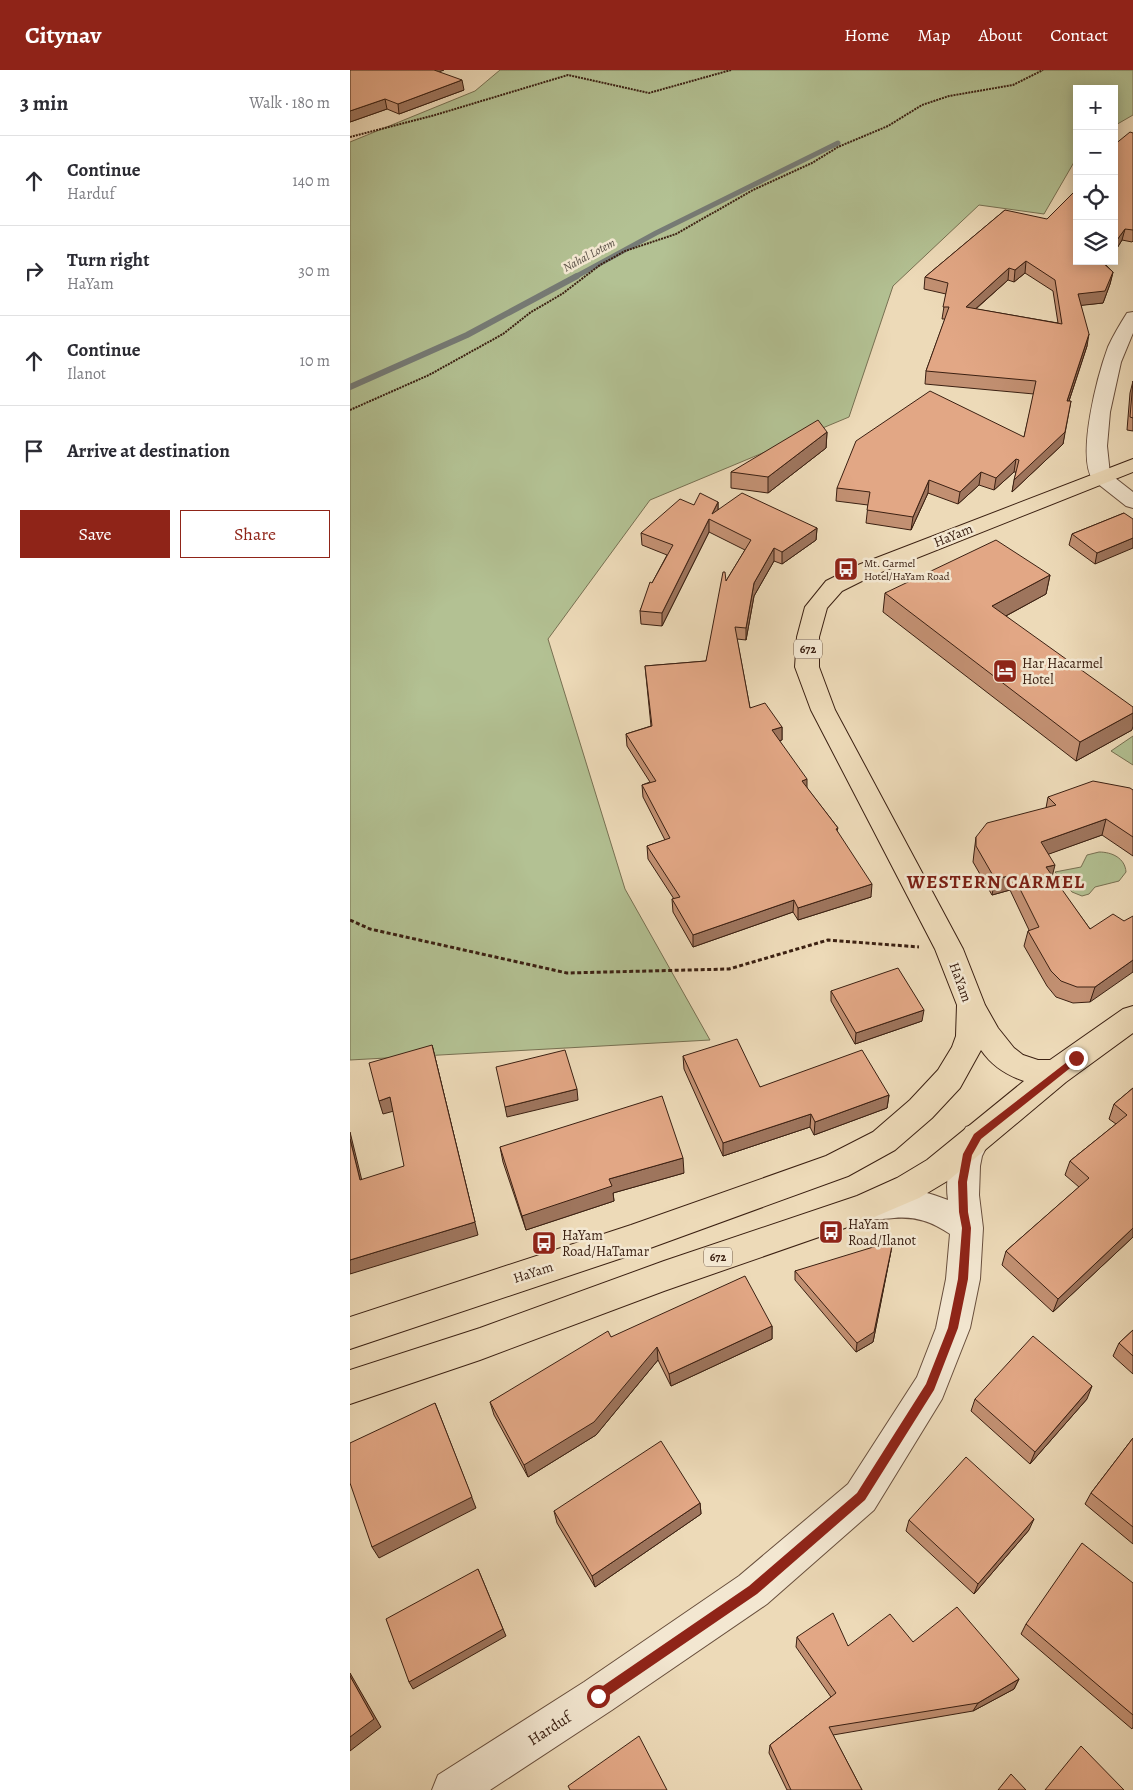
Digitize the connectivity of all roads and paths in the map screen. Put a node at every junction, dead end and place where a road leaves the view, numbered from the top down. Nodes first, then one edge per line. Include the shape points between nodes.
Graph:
1 (732, 70) edge
2 (1042, 70) edge
3 (350, 137) edge
4 (1133, 317) edge
5 (350, 410) edge
6 (1133, 465) edge
7 (1100, 476) junction
8 (1133, 502) edge
9 (350, 920) edge
10 (949, 949) junction
11 (971, 1005) junction
12 (1133, 1017) edge
13 (1056, 1073) junction
14 (977, 1136) junction
15 (865, 1207) junction
16 (967, 1228) junction
17 (350, 1333) edge
18 (350, 1387) edge
19 (453, 1790) edge

1 - 3 path via 649,93 568,75
2 - 5 path via 1013,85 950,96 922,105 888,126 838,147 718,208 676,234 625,251 503,334 429,375
4 - 7 street via 1117,348 1102,404 1097,453
6 - 7 main road, HaYam / 672
7 - 8 street
7 - 10 main road, HaYam / 672 via 866,570 834,586 816,607 808,637 807,668 822,710
9 - 10 path via 370,930 567,973 729,969 828,940
10 - 11 main road, HaYam / 672
11 - 13 main road via 988,1040 1002,1057 1027,1070
11 - 17 main road, HaYam / 672 via 971,1036 949,1079 884,1141 837,1166 631,1240
12 - 13 main road, 672
13 - 14 main road, 672
14 - 15 main road, 672 via 938,1170
14 - 16 street, Harduf via 964,1166
15 - 16 street via 912,1203 935,1208
15 - 18 main road, 672
16 - 19 street, Harduf via 963,1279 953,1328 930,1387 861,1496 753,1590

